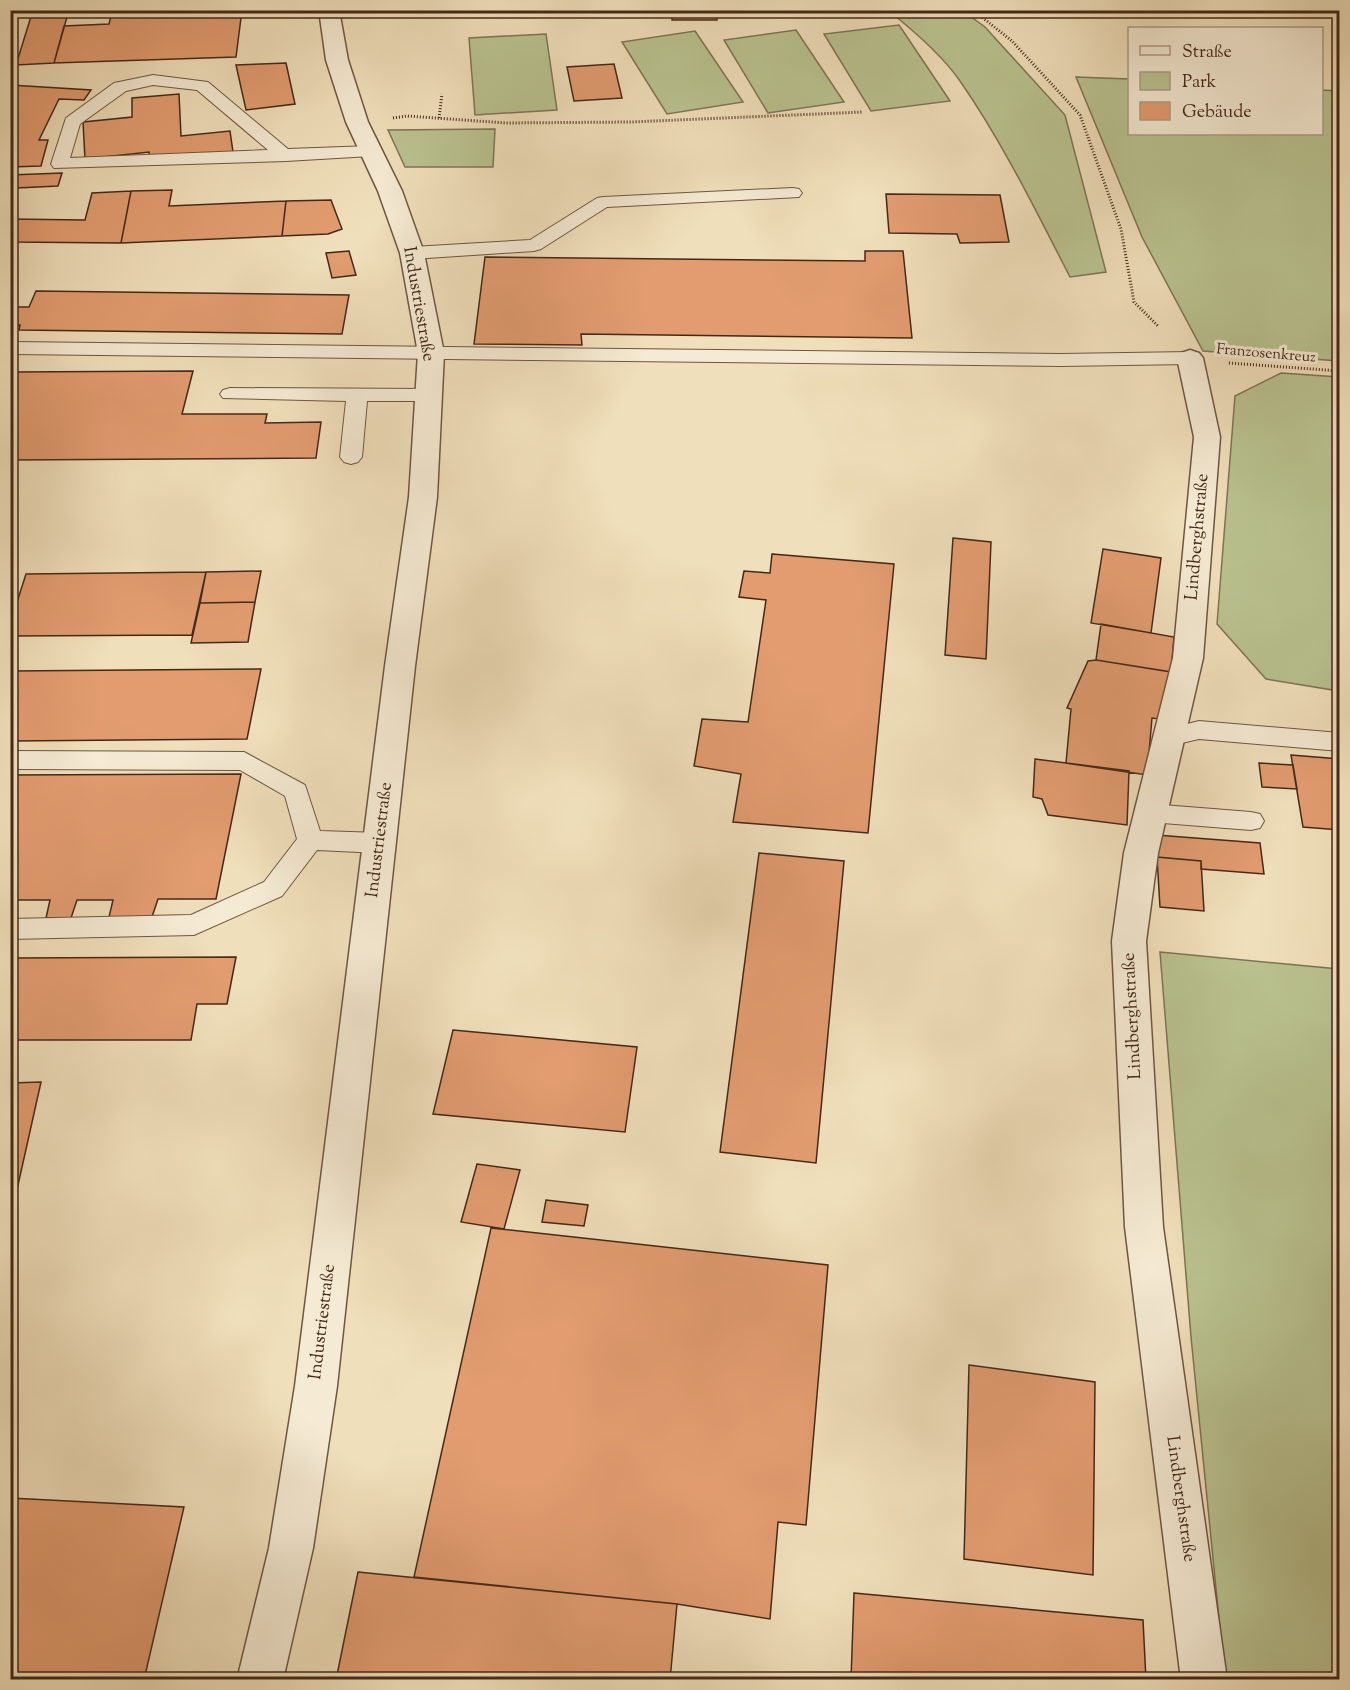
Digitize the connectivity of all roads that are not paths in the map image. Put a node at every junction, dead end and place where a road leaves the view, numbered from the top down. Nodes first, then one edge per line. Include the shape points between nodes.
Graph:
1 (329, 10) edge
2 (371, 151) junction
3 (286, 156) junction
4 (793, 193) dead end
5 (412, 253) junction
6 (10, 348) edge
7 (431, 353) junction
8 (1190, 358) joint
9 (230, 394) dead end
10 (357, 395) junction
11 (429, 395) junction
12 (351, 457) dead end
13 (1169, 737) junction
14 (1340, 742) edge
15 (10, 760) edge
16 (1150, 813) junction
17 (1251, 821) dead end
18 (310, 840) junction
19 (380, 843) junction
20 (10, 929) edge
21 (260, 1680) edge
22 (1204, 1680) edge

1 - 2 street, Industriestraße via 338,60 357,122
2 - 3 lane
2 - 5 street, Industriestraße
3 - 3 lane via 227,158 60,164 72,122 120,87 153,80 202,86
4 - 5 lane via 603,202 534,244
5 - 7 street, Industriestraße
6 - 7 lane
7 - 8 lane
7 - 11 street, Industriestraße
8 - 13 street, Lindberghstraße via 1207,437 1188,658
9 - 10 lane
10 - 11 lane
10 - 12 lane
11 - 19 street, Industriestraße via 423,497
13 - 14 lane via 1199,730
13 - 16 street, Lindberghstraße
15 - 18 lane via 244,761 296,791
16 - 17 lane
16 - 22 street, Lindberghstraße via 1140,853 1129,941 1144,1227
18 - 19 lane
18 - 20 lane via 273,890 194,925
19 - 21 street, Industriestraße via 316,1386 291,1548

